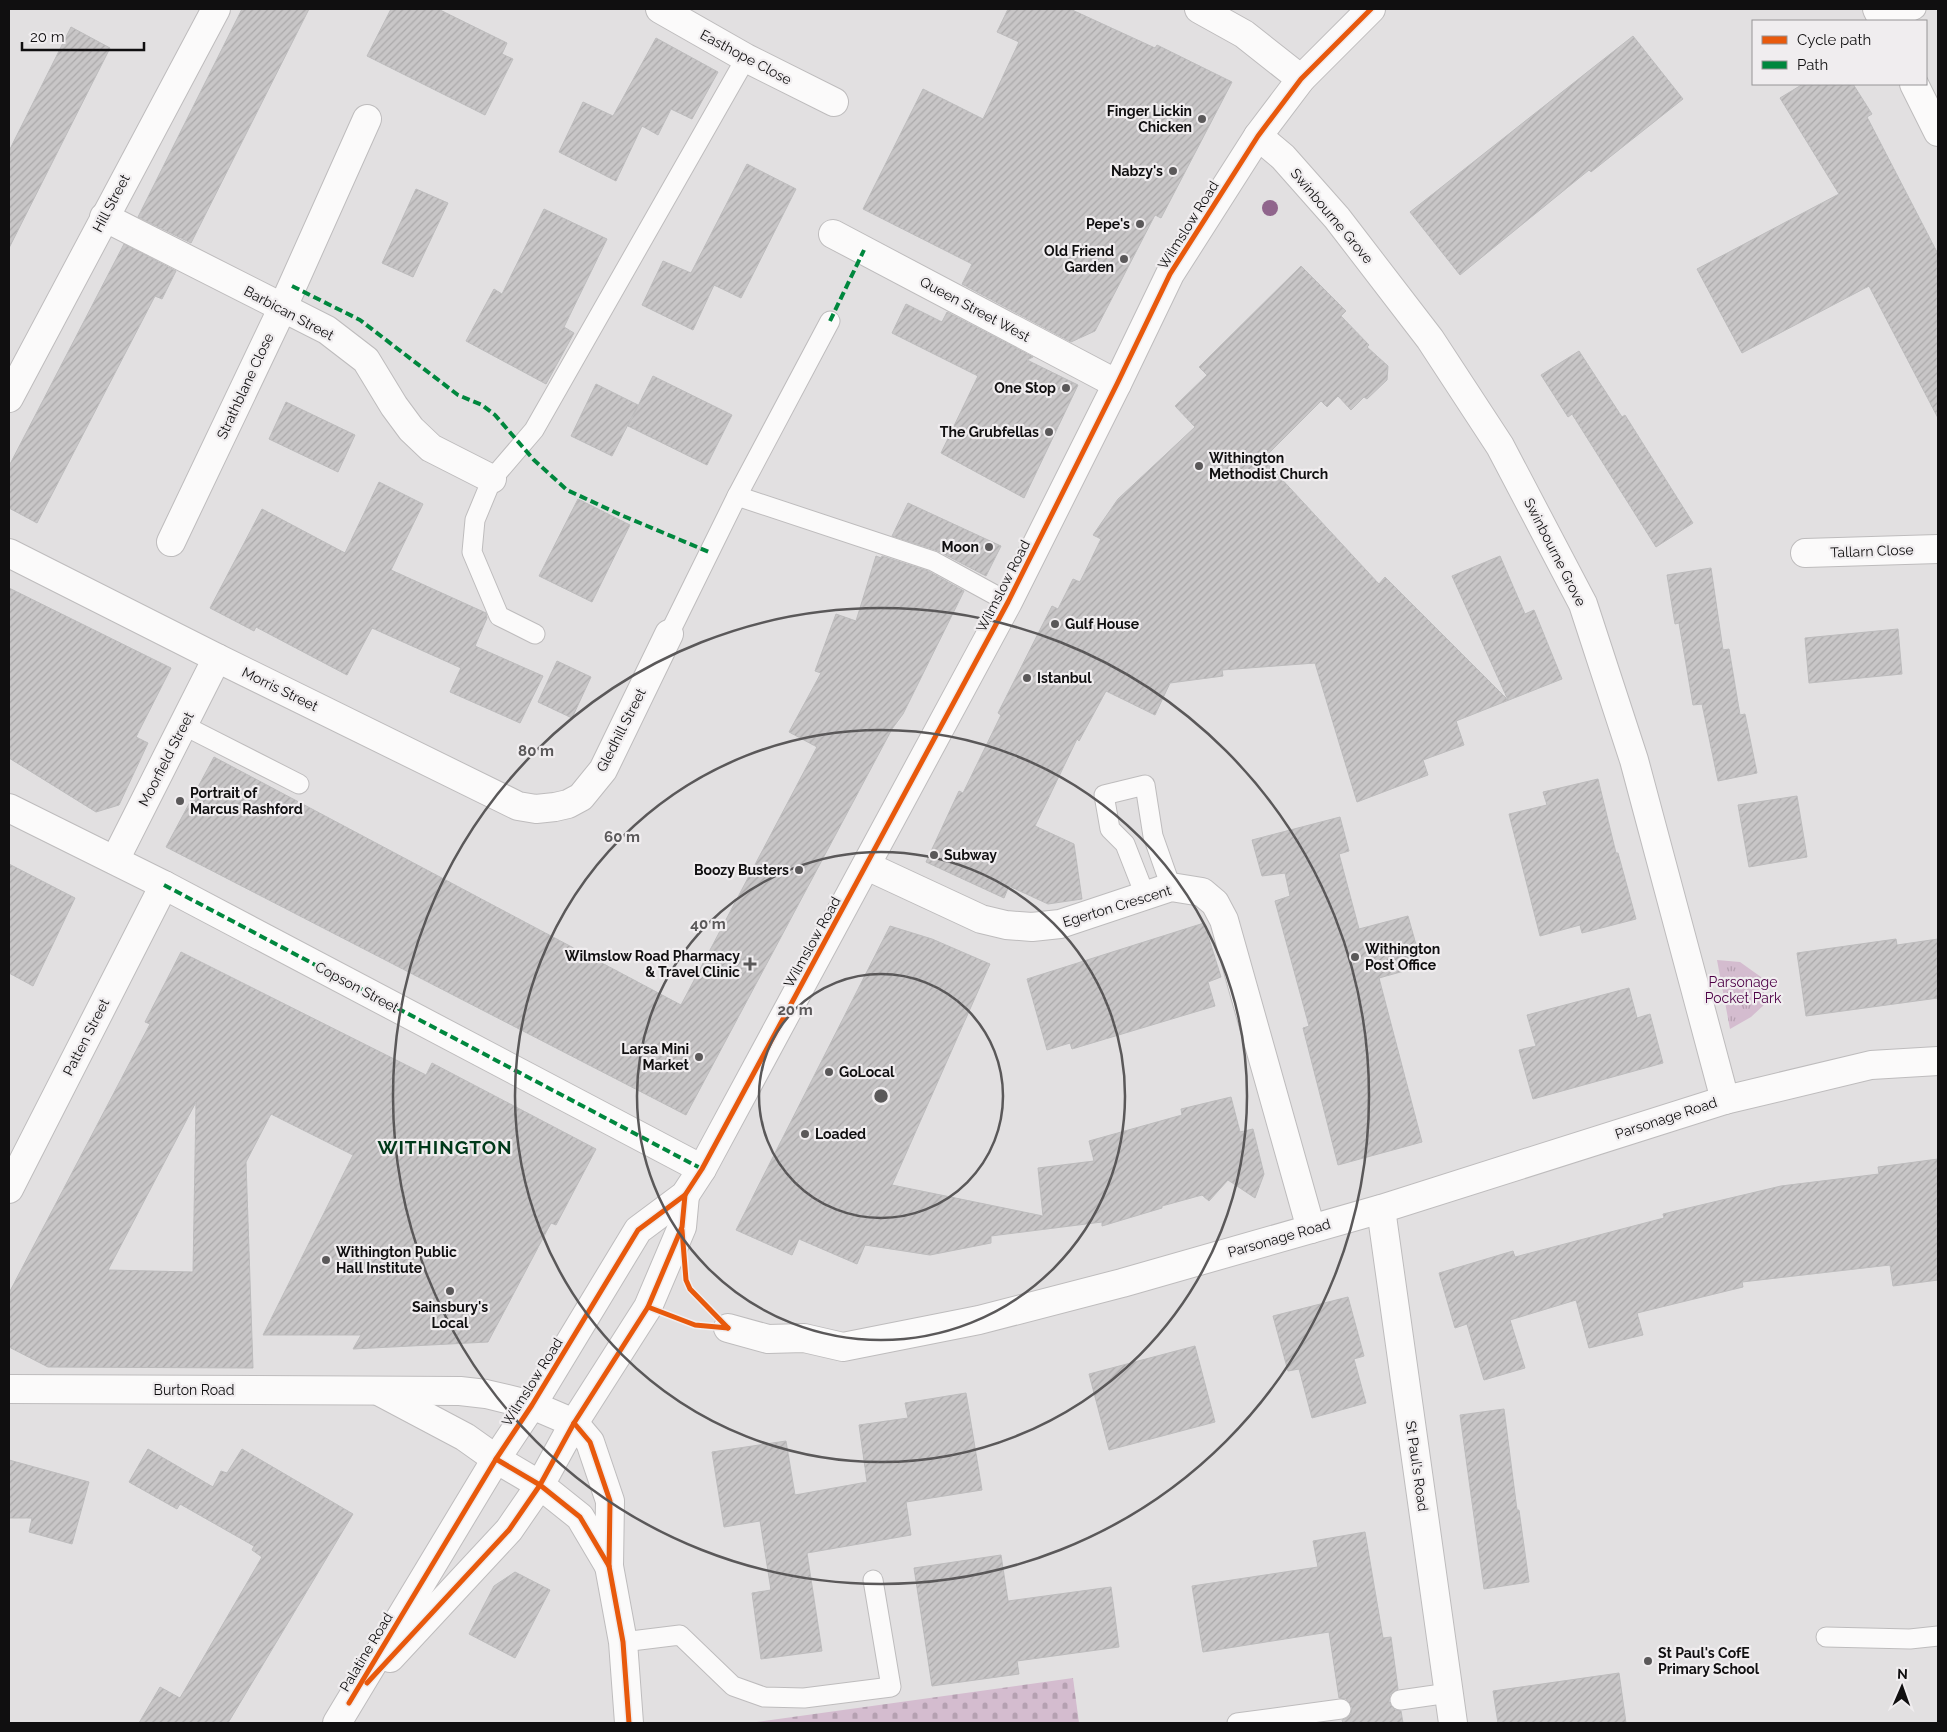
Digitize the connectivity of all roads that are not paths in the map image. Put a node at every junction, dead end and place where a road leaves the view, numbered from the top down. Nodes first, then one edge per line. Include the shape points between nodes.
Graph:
1 (216, 9) edge
2 (660, 9) edge
3 (1199, 9) edge
4 (1371, 9) edge
5 (1916, 9) edge
6 (1892, 20) edge
7 (746, 58) junction
8 (1301, 79) junction
9 (1914, 85) edge
10 (834, 102) dead end
11 (367, 119) dead end
12 (1938, 132) edge
13 (1258, 136) junction
14 (104, 217) junction
15 (833, 234) dead end
16 (282, 308) junction
17 (830, 321) dead end
18 (1117, 384) junction
19 (9, 398) edge
20 (492, 479) junction
21 (737, 496) junction
22 (171, 542) dead end
23 (1938, 549) edge
24 (9, 553) edge
25 (1806, 553) dead end
26 (1008, 602) junction
27 (535, 634) dead end
28 (669, 634) joint
29 (217, 658) junction
30 (183, 725) junction
31 (300, 784) dead end
32 (555, 807) joint
33 (9, 808) edge
34 (1153, 836) junction
35 (1125, 844) junction
36 (115, 860) junction
37 (867, 866) junction
38 (164, 885) junction
39 (1171, 887) junction
40 (1145, 895) junction
41 (1938, 1061) edge
42 (1725, 1100) junction
43 (702, 1169) junction
44 (9, 1189) edge
45 (685, 1195) junction
46 (1381, 1209) junction
47 (1311, 1229) junction
48 (728, 1328) dead end
49 (9, 1389) edge
50 (379, 1391) junction
51 (532, 1405) junction
52 (574, 1423) junction
53 (496, 1459) junction
54 (540, 1485) junction
55 (609, 1566) junction
56 (873, 1580) dead end
57 (1938, 1636) edge
58 (1826, 1637) dead end
59 (623, 1642) junction
60 (1449, 1693) junction
61 (1400, 1700) dead end
62 (1341, 1709) dead end
63 (342, 1717) edge
64 (629, 1723) edge
65 (1237, 1723) edge
66 (1453, 1723) edge

1 - 14 street, Hill Street
2 - 7 street, Easthope Close
3 - 8 street via 1244,34
4 - 8 street, Wilmslow Road
5 - 6 lane
7 - 10 street, Easthope Close
7 - 20 lane via 534,430
8 - 13 street, Wilmslow Road
9 - 12 street
11 - 16 street, Strathblane Close
13 - 18 street, Wilmslow Road via 1170,274
13 - 42 street, Swinbourne Grove via 1283,157 1337,218 1430,339 1500,446 1583,604 1634,760
14 - 16 street, Barbican Street
14 - 19 street, Hill Street
15 - 18 street, Queen Street West
16 - 20 street, Barbican Street via 327,330 366,360 394,406 431,448
16 - 22 street, Strathblane Close
17 - 21 lane
18 - 26 street, Wilmslow Road
20 - 27 lane via 475,520 472,552 499,616
21 - 26 lane via 933,561
21 - 28 lane
23 - 25 street, Tallarn Close
24 - 29 street, Morris Street
26 - 37 street, Wilmslow Road
28 - 32 street, Gledhill Street via 603,770 581,797
29 - 30 street, Moorfield Street
29 - 32 street, Morris Street via 518,806 536,809
30 - 31 lane
30 - 36 street, Moorfield Street
33 - 36 street, Copson Street
34 - 35 lane
34 - 35 lane via 1145,785 1104,795 1110,829
34 - 39 lane
35 - 40 lane
36 - 38 street, Copson Street
37 - 40 street, Egerton Crescent via 981,919 1006,925 1060,924
37 - 43 street, Wilmslow Road
38 - 43 street, Copson Street
38 - 44 street, Patten Street
39 - 40 street, Egerton Crescent
39 - 47 street, Egerton Crescent via 1202,892 1214,903 1224,920
41 - 42 street, Parsonage Road via 1871,1065
42 - 46 street, Parsonage Road
43 - 45 street, Wilmslow Road
45 - 51 street, Wilmslow Road via 638,1230
45 - 52 street, Wilmslow Road via 682,1227 648,1307
46 - 47 street, Parsonage Road
46 - 60 street, St Paul's Road
47 - 48 street, Parsonage Road via 979,1320 844,1347 804,1338 768,1339
49 - 50 street, Burton Road
50 - 51 street, Burton Road via 460,1391
50 - 53 street, Burton Road via 465,1437
51 - 52 street, Burton Road
51 - 53 street, Wilmslow Road
52 - 54 street, Palatine Road
52 - 55 street via 590,1442 610,1501
53 - 54 street
53 - 63 street, Palatine Road
54 - 55 street via 580,1517
54 - 63 street, Palatine Road via 509,1530
55 - 59 street
56 - 59 lane via 891,1687 804,1698 764,1698 733,1686 680,1635
57 - 58 lane via 1910,1639
59 - 64 street
60 - 61 lane
60 - 66 street, St Paul's Road
62 - 65 lane

